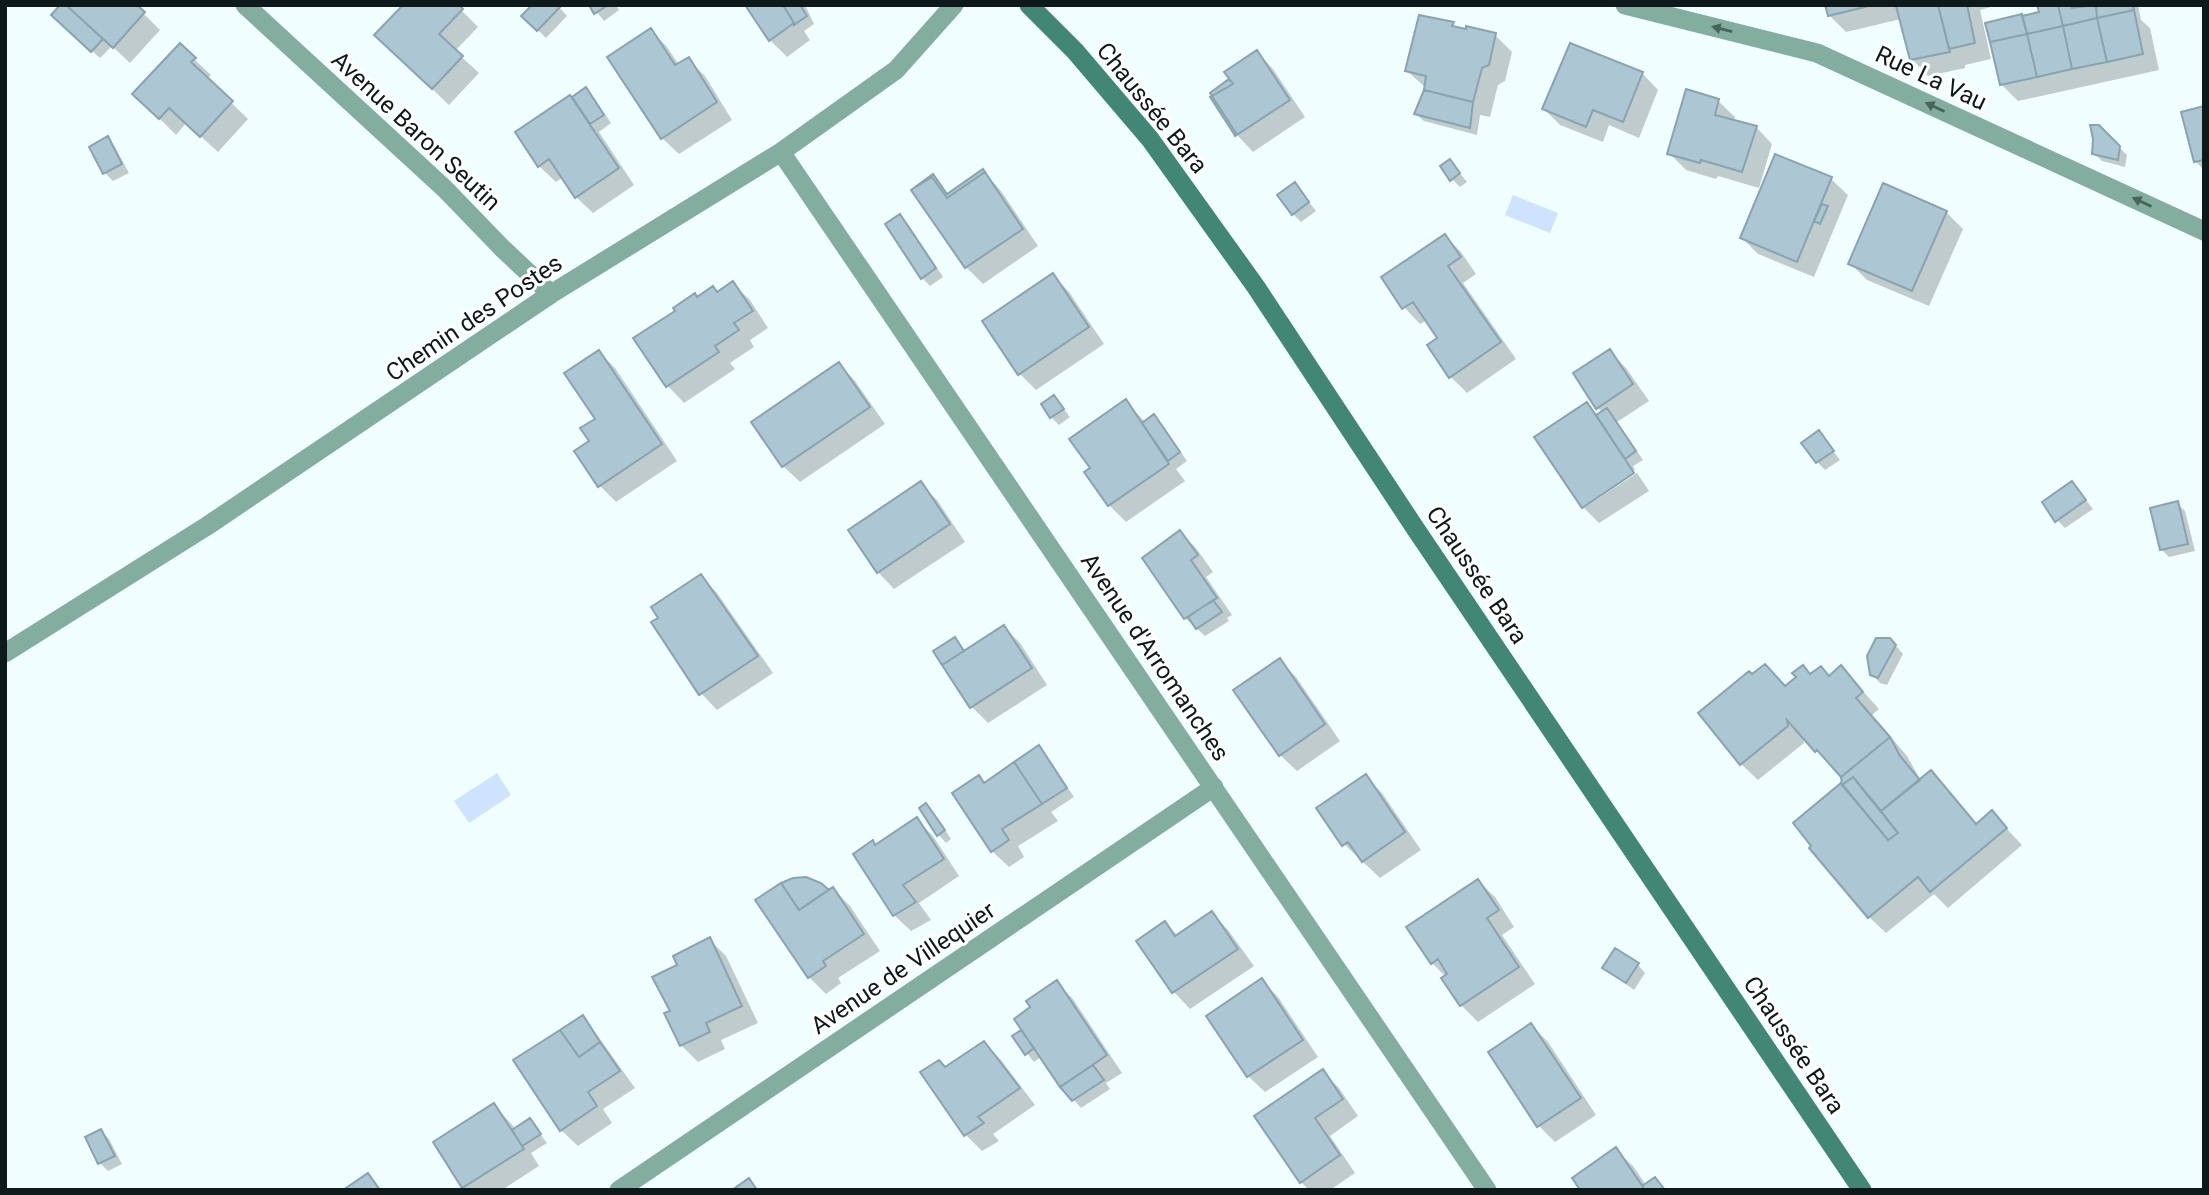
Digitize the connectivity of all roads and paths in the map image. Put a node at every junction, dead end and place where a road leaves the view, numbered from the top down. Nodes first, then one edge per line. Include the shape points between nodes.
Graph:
1 (245, 5) edge
2 (954, 5) edge
3 (1625, 5) edge
4 (1033, 7) edge
5 (781, 152) junction
6 (2204, 230) edge
7 (551, 294) junction
8 (5, 653) edge
9 (1214, 787) junction
10 (619, 1190) edge
11 (1487, 1190) edge
12 (1862, 1190) edge

1 - 7 street, Avenue Baron Seutin via 445,189
2 - 5 street, Chemin des Postes via 896,70
6 -> 3 street, Rue La Vau via 1817,53
4 - 12 main road, Chaussée Bara via 1150,139 1256,287
5 - 7 street, Chemin des Postes
5 - 9 street, Avenue d'Arromanches
7 - 8 street, Chemin des Postes via 207,526
9 - 10 street, Avenue de Villequier
9 - 11 street, Avenue d'Arromanches

